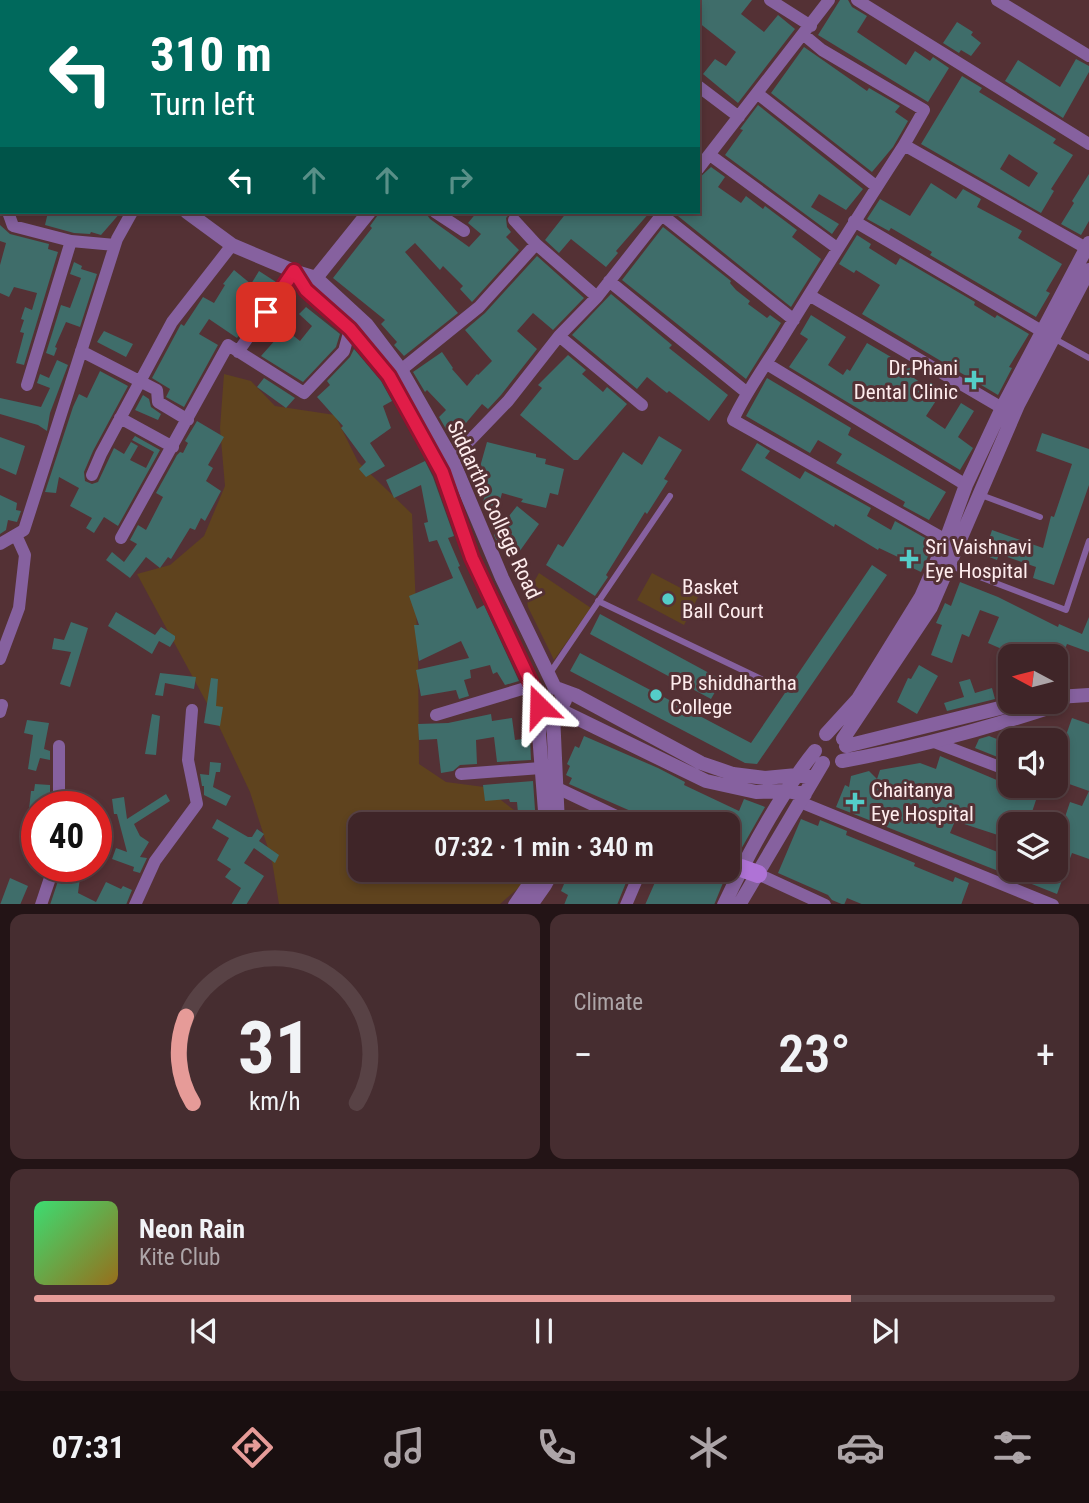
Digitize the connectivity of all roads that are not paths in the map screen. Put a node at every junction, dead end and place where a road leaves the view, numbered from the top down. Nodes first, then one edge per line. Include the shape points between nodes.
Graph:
1 (770, 0) edge
2 (829, 0) edge
3 (857, 0) edge
4 (997, 0) edge
5 (808, 30) junction
6 (1089, 56) edge
7 (700, 87) edge
8 (758, 94) junction
9 (740, 117) junction
10 (1089, 144) edge
11 (904, 145) junction
12 (710, 155) junction
13 (700, 167) edge
14 (877, 187) junction
15 (9, 214) edge
16 (131, 214) edge
17 (190, 214) edge
18 (367, 214) edge
19 (438, 214) edge
20 (662, 214) edge
21 (664, 214) edge
22 (514, 220) dead end
23 (854, 221) junction
24 (464, 231) dead end
25 (71, 241) junction
26 (232, 244) junction
27 (536, 244) junction
28 (115, 245) junction
29 (1088, 246) edge
30 (837, 248) junction
31 (1089, 270) edge
32 (295, 272) junction
33 (316, 278) junction
34 (609, 281) junction
35 (306, 290) junction
36 (809, 295) junction
37 (597, 297) junction
38 (794, 320) junction
39 (350, 329) junction
40 (1048, 335) junction
41 (559, 336) junction
42 (81, 351) junction
43 (238, 352) junction
44 (1089, 358) edge
45 (767, 364) junction
46 (401, 370) junction
47 (140, 381) junction
48 (27, 385) dead end
49 (746, 392) junction
50 (642, 405) dead end
51 (1002, 408) junction
52 (120, 418) junction
53 (188, 420) junction
54 (173, 447) junction
55 (452, 459) junction
56 (92, 475) dead end
57 (966, 485) junction
58 (979, 495) junction
59 (670, 496) dead end
60 (1040, 517) dead end
61 (16, 535) junction
62 (121, 538) dead end
63 (946, 540) junction
64 (1089, 541) edge
65 (0, 544) edge
66 (949, 565) junction
67 (598, 601) junction
68 (0, 659) edge
69 (554, 684) junction
70 (778, 687) dead end
71 (1089, 695) edge
72 (1068, 696) edge
73 (545, 704) junction
74 (998, 709) edge
75 (192, 710) dead end
76 (1027, 714) edge
77 (436, 715) dead end
78 (826, 734) junction
79 (934, 742) junction
80 (59, 746) dead end
81 (844, 749) junction
82 (819, 757) junction
83 (998, 766) edge
84 (541, 768) junction
85 (461, 774) dead end
86 (797, 775) junction
87 (814, 778) junction
88 (555, 787) junction
89 (59, 791) edge
90 (788, 791) junction
91 (802, 798) junction
92 (544, 812) edge
93 (557, 812) edge
94 (608, 812) edge
95 (742, 868) edge
96 (49, 882) edge
97 (531, 882) edge
98 (547, 882) edge
99 (636, 882) edge
100 (41, 904) edge
101 (135, 904) edge
102 (516, 904) edge
103 (532, 904) edge
104 (626, 904) edge
105 (724, 904) edge
106 (739, 904) edge
107 (823, 904) edge
108 (1051, 904) edge

1 - 5 street
2 - 5 street
3 - 10 street
4 - 6 street
5 - 8 street
5 - 11 street via 822,50 924,110
7 - 9 street
8 - 9 street
8 - 14 street
9 - 12 street
11 - 14 street
11 - 29 street
12 - 13 street
12 - 30 street
14 - 23 street
15 - 25 street via 13,226
16 - 28 street
17 - 26 street, Siddartha College Road
18 - 33 street
19 - 24 street
20 - 34 street
21 - 38 street
22 - 27 street
23 - 30 street
23 - 40 street
25 - 28 street
25 - 48 street
26 - 32 street, Siddartha College Road
26 - 47 street via 172,322
27 - 37 street
27 - 46 street via 479,307
28 - 42 street
29 - 40 street
30 - 36 street
31 - 40 street
32 - 33 street, Siddartha College Road
32 - 35 street, Siddartha College Road
32 - 43 street
33 - 35 street
33 - 46 street, Siddartha College Road via 367,325
34 - 37 street
34 - 49 street
35 - 39 street, Siddartha College Road
36 - 38 street
36 - 51 street
37 - 41 street
38 - 45 street
39 - 43 street via 344,351 304,393
39 - 73 street, Siddartha College Road via 389,376 442,472 472,558
40 - 44 lane
40 - 51 street
40 - 58 street
41 - 50 street
41 - 55 street via 508,401
42 - 47 street
42 - 61 street via 24,530
43 - 53 street via 228,345
45 - 49 street
45 - 57 street
46 - 55 street, Siddartha College Road
47 - 52 street
47 - 53 street via 157,390 158,402
49 - 63 street via 733,420
51 - 57 street
52 - 54 street
52 - 56 street
53 - 54 street
54 - 62 street
55 - 69 street, Siddartha College Road via 502,578
57 - 63 street
58 - 60 lane
58 - 66 street
59 - 67 lane
61 - 65 street
61 - 68 street via 25,555 19,608
63 - 78 street via 921,597 886,654 858,699
64 - 66 lane via 1066,610
66 - 81 street via 931,607
67 - 69 lane
67 - 70 lane
69 - 73 street via 546,688
69 - 73 street via 565,700
69 - 86 street via 701,763 765,778
71 - 72 street
73 - 77 street
73 - 84 street via 539,734
73 - 88 street
73 - 90 street via 706,781 756,792
74 - 81 street
75 - 101 street via 188,760 197,804 155,861
76 - 79 street
78 - 81 street via 836,734
78 - 82 street via 817,740
79 - 81 street
79 - 83 street
80 - 89 street
81 - 82 street via 833,765
82 - 86 street
82 - 87 street
84 - 85 street
84 - 92 street
86 - 87 street
86 - 90 street
87 - 91 street
88 - 93 street
88 - 94 street
90 - 91 street
90 - 95 street
91 - 95 street
91 - 108 street
95 - 105 street
95 - 106 street
95 - 107 street
96 - 100 street
97 - 102 street
98 - 103 street
99 - 104 street

